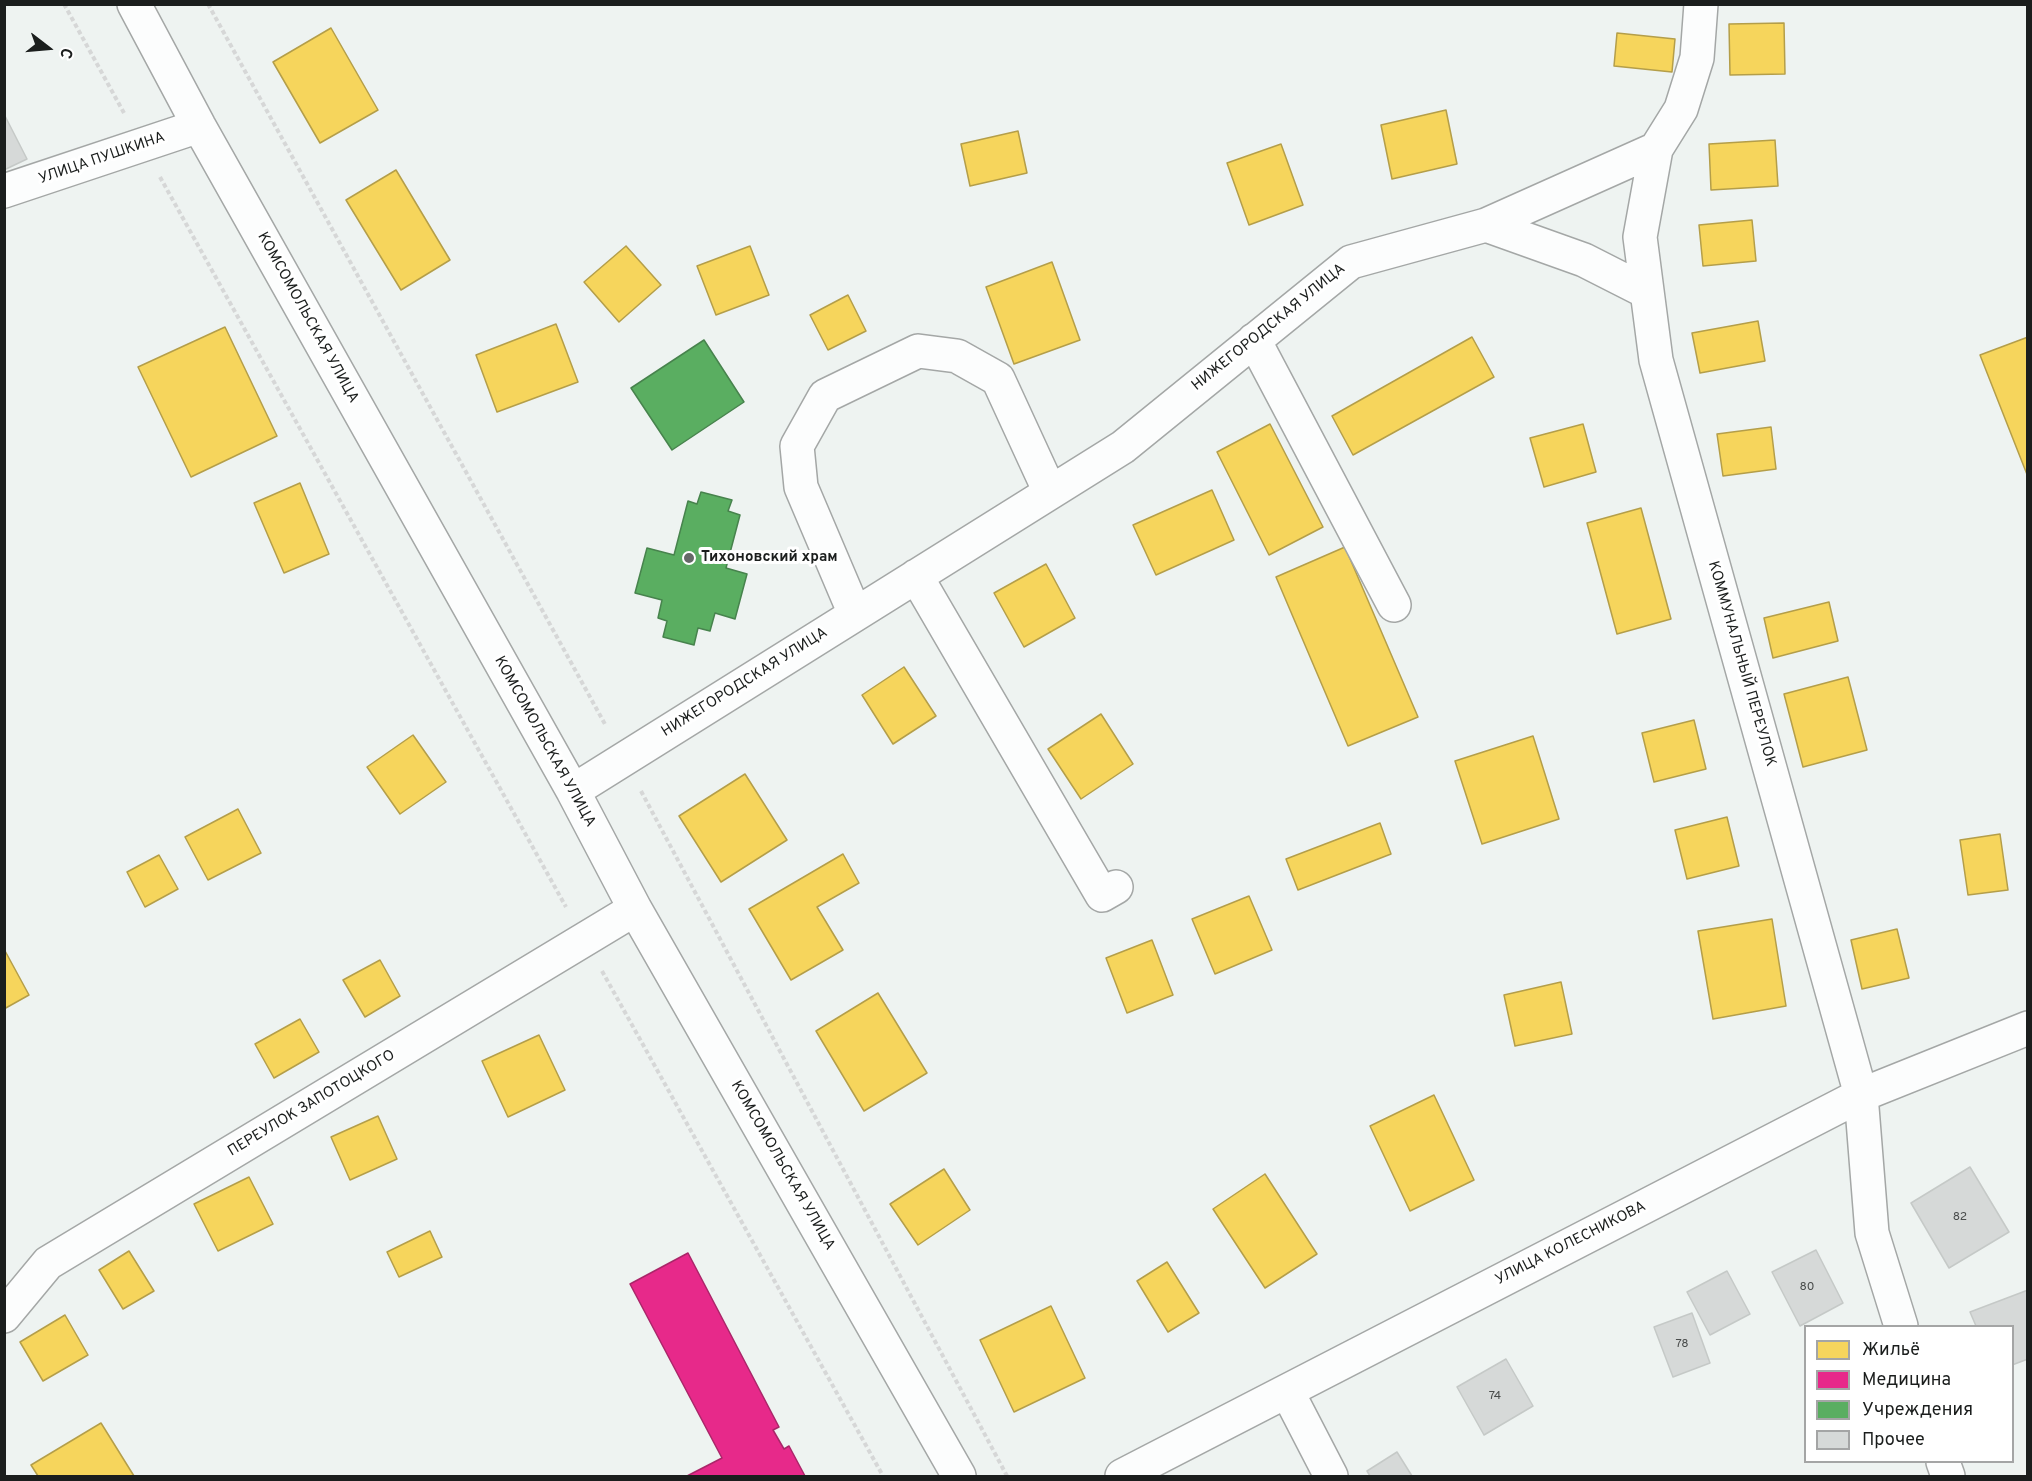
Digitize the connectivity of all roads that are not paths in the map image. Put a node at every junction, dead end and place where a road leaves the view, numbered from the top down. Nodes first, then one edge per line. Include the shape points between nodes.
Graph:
1 (134, 4) edge
2 (1701, 4) edge
3 (199, 126) junction
4 (1656, 149) junction
5 (4, 191) edge
6 (1486, 225) junction
7 (1647, 292) junction
8 (1254, 340) junction
9 (1050, 492) junction
10 (916, 576) junction
11 (1394, 605) dead end
12 (855, 615) junction
13 (573, 791) junction
14 (1116, 887) dead end
15 (635, 909) junction
16 (2028, 1028) edge
17 (1862, 1095) junction
18 (4, 1316) edge
19 (1901, 1325) edge
20 (1287, 1391) junction
21 (959, 1476) edge
22 (1122, 1476) edge
23 (1331, 1476) edge

1 - 3 street, КОМСОМОЛЬСКАЯ УЛИЦА
2 - 4 street, КОММУНАЛЬНЫЙ ПЕРЕУЛОК via 1697,58 1691,78 1681,109
3 - 5 street, УЛИЦА ПУШКИНА
3 - 13 street, КОМСОМОЛЬСКАЯ УЛИЦА
4 - 6 street, НИЖЕГОРОДСКАЯ УЛИЦА
4 - 7 street, КОММУНАЛЬНЫЙ ПЕРЕУЛОК via 1640,237
6 - 7 street via 1584,260
6 - 8 street, НИЖЕГОРОДСКАЯ УЛИЦА via 1351,262
7 - 17 street, КОММУНАЛЬНЫЙ ПЕРЕУЛОК via 1656,360
8 - 9 street, НИЖЕГОРОДСКАЯ УЛИЦА via 1123,447
8 - 11 street
9 - 10 street, НИЖЕГОРОДСКАЯ УЛИЦА
9 - 12 street via 998,379 957,356 918,351 825,396 797,446 801,487
10 - 12 street, НИЖЕГОРОДСКАЯ УЛИЦА
10 - 14 street via 1102,895
12 - 13 street, НИЖЕГОРОДСКАЯ УЛИЦА
13 - 15 street, КОМСОМОЛЬСКАЯ УЛИЦА
15 - 18 street, ПЕРЕУЛОК ЗАПОТОЦКОГО via 48,1263
15 - 21 street, КОМСОМОЛЬСКАЯ УЛИЦА
16 - 17 street, УЛИЦА КОЛЕСНИКОВА
17 - 19 street, КОММУНАЛЬНЫЙ ПЕРЕУЛОК via 1872,1233
17 - 20 street, УЛИЦА КОЛЕСНИКОВА
20 - 22 street, УЛИЦА КОЛЕСНИКОВА
20 - 23 street

